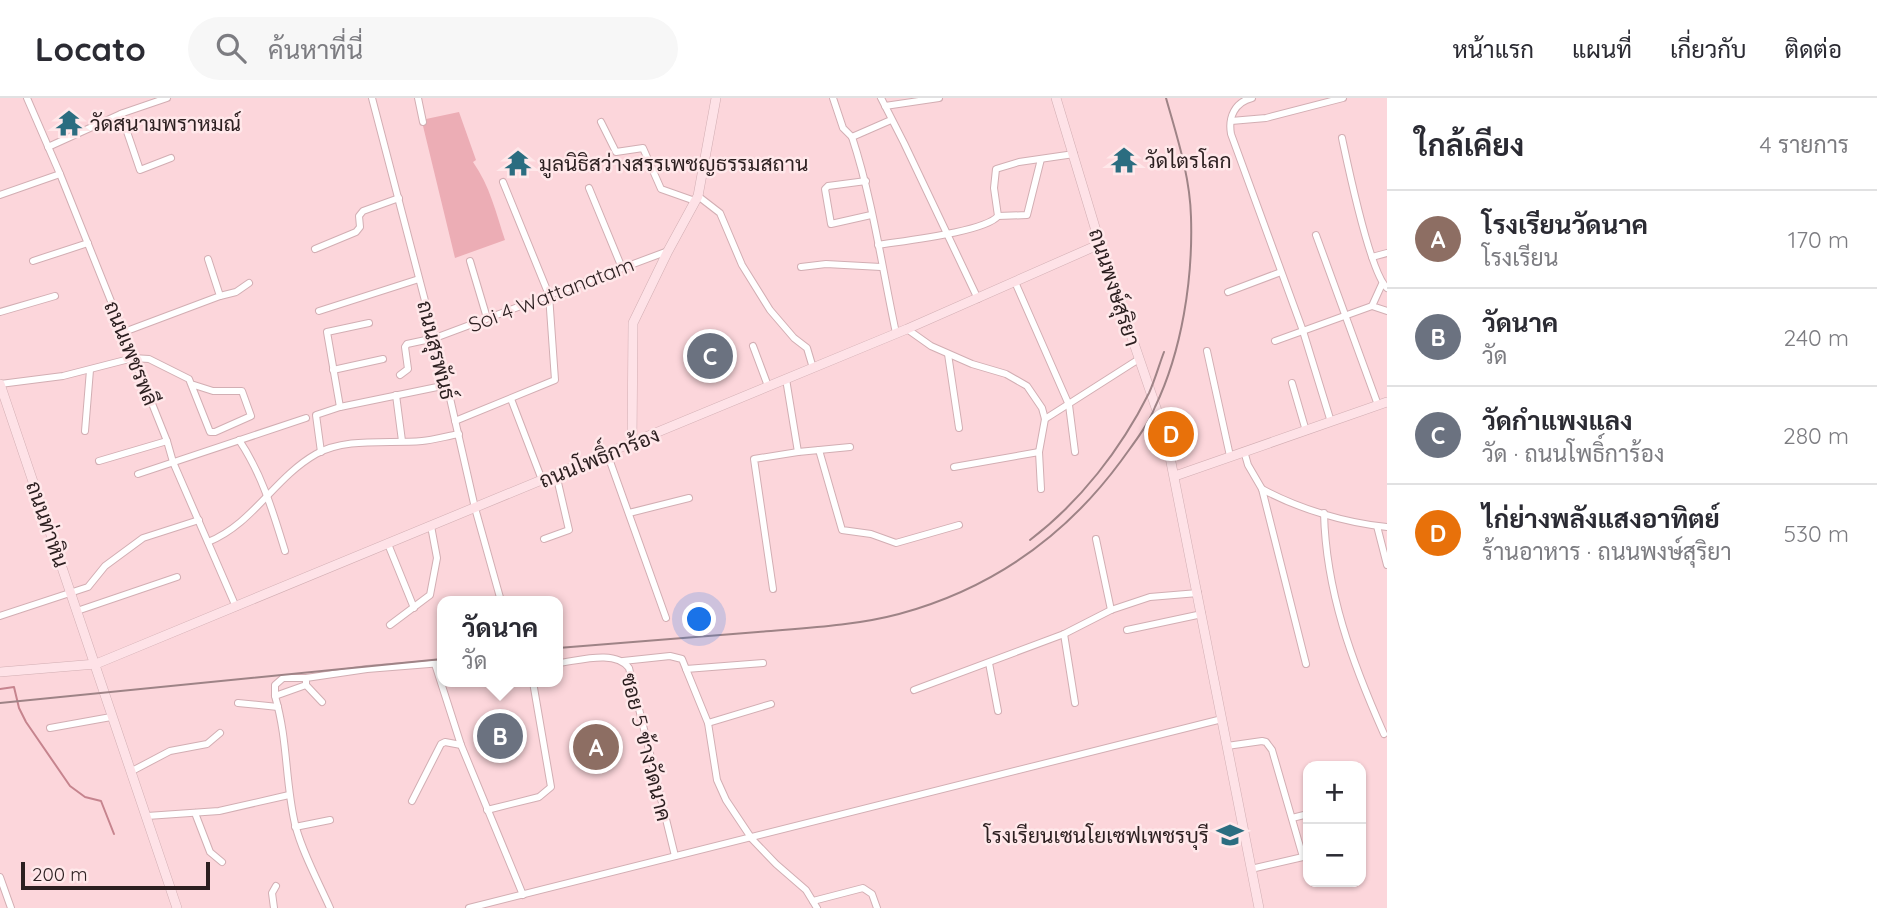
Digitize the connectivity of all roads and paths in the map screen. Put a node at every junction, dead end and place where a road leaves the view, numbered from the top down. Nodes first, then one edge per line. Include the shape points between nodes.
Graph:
1 (27, 98) edge
2 (167, 98) edge
3 (372, 98) edge
4 (418, 98) edge
5 (716, 98) edge
6 (833, 98) edge
7 (881, 98) edge
8 (939, 98) edge
9 (1056, 98) edge
10 (1252, 98) edge
11 (1343, 98) edge
12 (885, 107) junction
13 (121, 114) junction
14 (891, 120) junction
15 (1231, 121) junction
16 (423, 122) dead end
17 (601, 122) dead end
18 (852, 137) junction
19 (1342, 138) dead end
20 (48, 147) junction
21 (1074, 154) junction
22 (171, 158) dead end
23 (1041, 159) junction
24 (60, 174) junction
25 (866, 181) junction
26 (503, 182) dead end
27 (589, 188) dead end
28 (0, 195) edge
29 (399, 198) junction
30 (697, 198) junction
31 (871, 215) junction
32 (998, 215) junction
33 (947, 233) junction
34 (1316, 235) dead end
35 (88, 243) junction
36 (1100, 244) junction
37 (878, 245) junction
38 (315, 249) dead end
39 (668, 251) junction
40 (1387, 253) edge
41 (1372, 257) junction
42 (208, 259) dead end
43 (33, 261) dead end
44 (470, 261) dead end
45 (801, 267) dead end
46 (881, 267) junction
47 (622, 268) junction
48 (1282, 272) junction
49 (419, 279) junction
50 (1015, 282) junction
51 (249, 283) dead end
52 (1384, 286) edge
53 (1228, 292) dead end
54 (549, 295) junction
55 (55, 296) dead end
56 (220, 296) junction
57 (978, 299) junction
58 (1372, 306) junction
59 (319, 311) dead end
60 (1387, 311) edge
61 (0, 312) edge
62 (1345, 316) junction
63 (487, 318) junction
64 (369, 323) dead end
65 (907, 330) junction
66 (1303, 331) junction
67 (124, 332) junction
68 (897, 333) junction
69 (435, 338) junction
70 (1275, 341) dead end
71 (753, 346) dead end
72 (1207, 351) dead end
73 (948, 354) junction
74 (133, 358) junction
75 (383, 359) dead end
76 (1139, 359) junction
77 (813, 368) junction
78 (90, 370) junction
79 (333, 370) junction
80 (400, 375) dead end
81 (786, 379) junction
82 (1292, 383) dead end
83 (0, 384) edge
84 (191, 384) junction
85 (447, 385) junction
86 (768, 386) junction
87 (396, 395) junction
88 (510, 399) junction
89 (1382, 403) edge
90 (1069, 405) junction
91 (4, 406) edge
92 (340, 407) junction
93 (306, 418) dead end
94 (1045, 419) junction
95 (455, 421) junction
96 (1331, 422) junction
97 (959, 428) dead end
98 (85, 431) dead end
99 (1306, 431) junction
100 (459, 434) junction
101 (239, 440) junction
102 (167, 441) junction
103 (402, 441) junction
104 (632, 444) junction
105 (850, 446) dead end
106 (820, 450) junction
107 (1244, 451) junction
108 (321, 452) junction
109 (798, 452) junction
110 (1039, 452) junction
111 (1075, 452) dead end
112 (607, 453) junction
113 (1230, 456) junction
114 (99, 461) dead end
115 (173, 462) junction
116 (954, 467) dead end
117 (138, 474) dead end
118 (556, 474) junction
119 (1175, 476) junction
120 (542, 480) junction
121 (1041, 489) dead end
122 (1262, 489) junction
123 (268, 496) junction
124 (689, 498) dead end
125 (475, 508) junction
126 (629, 513) junction
127 (1324, 513) junction
128 (200, 520) junction
129 (959, 525) dead end
130 (431, 526) junction
131 (1377, 526) junction
132 (1387, 527) edge
133 (544, 539) dead end
134 (1096, 539) dead end
135 (208, 542) junction
136 (388, 544) junction
137 (285, 551) dead end
138 (1387, 565) edge
139 (177, 577) dead end
140 (773, 589) dead end
141 (1198, 593) junction
142 (71, 594) junction
143 (500, 596) edge
144 (236, 607) junction
145 (414, 608) junction
146 (1111, 610) junction
147 (77, 611) junction
148 (1202, 614) junction
149 (0, 616) edge
150 (666, 618) dead end
151 (390, 625) dead end
152 (1127, 630) dead end
153 (1064, 634) junction
154 (623, 661) junction
155 (563, 662) edge
156 (763, 663) dead end
157 (989, 663) junction
158 (96, 664) junction
159 (437, 664) edge
160 (1306, 664) dead end
161 (686, 669) junction
162 (0, 672) edge
163 (306, 682) junction
164 (445, 687) edge
165 (534, 687) edge
166 (915, 691) dead end
167 (275, 696) junction
168 (322, 702) dead end
169 (238, 703) dead end
170 (1074, 703) dead end
171 (771, 704) dead end
172 (278, 706) junction
173 (998, 711) dead end
174 (111, 717) junction
175 (1222, 719) junction
176 (708, 723) junction
177 (50, 728) dead end
178 (220, 733) dead end
179 (1384, 734) dead end
180 (461, 745) junction
181 (1227, 746) junction
182 (132, 771) junction
183 (289, 795) junction
184 (412, 801) dead end
185 (487, 810) junction
186 (195, 813) junction
187 (1303, 815) edge
188 (147, 816) junction
189 (1292, 818) junction
190 (330, 820) dead end
191 (295, 827) junction
192 (751, 837) junction
193 (675, 856) junction
194 (222, 862) dead end
195 (1251, 869) junction
196 (0, 877) edge
197 (276, 886) dead end
198 (523, 895) junction
199 (813, 901) junction
200 (11, 908) edge
201 (177, 908) edge
202 (274, 908) edge
203 (330, 908) edge
204 (469, 908) edge
205 (817, 908) edge
206 (877, 908) edge
207 (1259, 908) edge

1 - 20 street, ถนนเพชรพลี
2 - 13 street
3 - 29 street, ถนนสุรพันธ์
4 - 16 street
5 - 30 street
6 - 18 street via 843,128
7 - 12 street
8 - 12 street
9 - 21 street, ถนนพงษ์สุริยา
10 - 15 street via 1240,102
11 - 15 street via 1266,118
12 - 14 street
13 - 20 street
13 - 22 street via 140,170
14 - 18 street
14 - 33 street
15 - 48 street via 1231,134
17 - 30 street via 616,152 643,148 661,189
18 - 25 street
19 - 41 street
20 - 24 street, ถนนเพชรพลี
21 - 23 street
21 - 36 street, ถนนพงษ์สุริยา
23 - 32 street via 1027,215
23 - 32 street via 996,169
24 - 28 street
24 - 35 street, ถนนเพชรพลี
25 - 31 street
25 - 31 street via 825,189 831,224
26 - 54 street
27 - 47 street
29 - 38 street via 363,211 358,230
29 - 49 street, ถนนสุรพันธ์
30 - 39 street
30 - 77 street via 720,213 742,265 770,310 807,348
31 - 37 street
32 - 33 street via 982,225
33 - 37 street
33 - 57 street
34 - 62 street
35 - 43 street
35 - 67 street, ถนนเพชรพลี
36 - 50 street, ถนนโพธิ์การ้อง
36 - 76 street, ถนนพงษ์สุริยา
37 - 46 street
39 - 47 street, Soi 4 Wattanatam
39 - 104 street via 633,323
40 - 41 street
41 - 52 street
42 - 56 street
44 - 63 street
45 - 46 street
46 - 68 street
47 - 54 street, Soi 4 Wattanatam
48 - 53 street
48 - 66 street
49 - 59 street
49 - 69 street, ถนนสุรพันธ์
50 - 57 street, ถนนโพธิ์การ้อง
50 - 90 street
51 - 56 street
52 - 58 street
54 - 63 street, Soi 4 Wattanatam
54 - 88 street via 555,380
55 - 61 street
56 - 67 street
57 - 65 street, ถนนโพธิ์การ้อง
58 - 60 street
58 - 62 street
62 - 66 street
62 - 89 street
63 - 69 street, Soi 4 Wattanatam
64 - 79 street via 327,332
65 - 68 street, ถนนโพธิ์การ้อง
65 - 73 street
66 - 70 street
66 - 96 street
67 - 74 street, ถนนเพชรพลี
68 - 77 street, ถนนโพธิ์การ้อง
69 - 80 street, Soi 4 Wattanatam via 405,346 408,369
69 - 85 street, ถนนสุรพันธ์
71 - 86 street
72 - 113 street
73 - 94 street via 1027,386
73 - 97 street
74 - 78 street
74 - 84 street via 153,361
74 - 102 street, ถนนเพชรพลี
75 - 79 street
76 - 90 street
76 - 119 street, ถนนพงษ์สุริยา
77 - 81 street, ถนนโพธิ์การ้อง
78 - 83 street
78 - 98 street
79 - 92 street
81 - 86 street, ถนนโพธิ์การ้อง
81 - 109 street
82 - 99 street
83 - 91 street, ถนนท่าหิน
84 - 84 street via 210,432 251,416 242,391 213,391
85 - 87 street
85 - 95 street, ถนนสุรพันธ์
86 - 104 street, ถนนโพธิ์การ้อง
87 - 92 street
87 - 103 street
88 - 95 street
88 - 120 street
89 - 96 street
90 - 94 street
90 - 111 street
91 - 142 street, ถนนท่าหิน
92 - 108 street via 316,415
93 - 101 street
94 - 110 street
95 - 100 street, ถนนสุรพันธ์
96 - 99 street
99 - 107 street
100 - 103 street
100 - 125 street, ถนนสุรพันธ์
101 - 115 street
101 - 123 street
102 - 114 street
102 - 115 street, ถนนเพชรพลี
103 - 108 street via 350,444
104 - 112 street, ถนนโพธิ์การ้อง
105 - 106 street
106 - 109 street
106 - 129 street via 842,530 896,543
107 - 113 street
107 - 122 street
108 - 123 street via 289,473
109 - 140 street via 754,459
110 - 116 street
110 - 121 street
112 - 118 street, ถนนโพธิ์การ้อง
112 - 126 street
113 - 119 street
115 - 117 street
115 - 128 street, ถนนเพชรพลี
118 - 120 street, ถนนโพธิ์การ้อง
118 - 133 street via 569,530
119 - 141 street, ถนนพงษ์สุริยา
120 - 125 street, ถนนโพธิ์การ้อง
122 - 127 street
122 - 160 street
123 - 135 street via 242,523
123 - 137 street
124 - 126 street
125 - 130 street, ถนนโพธิ์การ้อง
125 - 143 street, ถนนสุรพันธ์
126 - 150 street
127 - 131 street
127 - 179 street via 1325,550 1338,614
128 - 135 street, ถนนเพชรพลี
128 - 142 street via 143,538 105,566 88,587
130 - 136 street, ถนนโพธิ์การ้อง
130 - 145 street via 438,558 432,590 428,599
131 - 132 street
131 - 138 street
134 - 146 street
135 - 144 street, ถนนเพชรพลี
136 - 144 street, ถนนโพธิ์การ้อง
136 - 145 street
139 - 147 street
141 - 146 street via 1150,597
141 - 148 street, ถนนพงษ์สุริยา
142 - 147 street, ถนนท่าหิน
142 - 149 street
144 - 158 street, ถนนโพธิ์การ้อง
145 - 151 street
146 - 153 street
147 - 158 street, ถนนท่าหิน
148 - 152 street
148 - 175 street, ถนนพงษ์สุริยา
153 - 157 street
153 - 170 street
154 - 155 street, ซอย 5 ข้างวัดนาค
154 - 161 street via 670,656 682,659
154 - 193 street, ซอย 5 ข้างวัดนาค via 629,668
156 - 161 street
157 - 166 street
157 - 173 street
158 - 162 street, ถนนโพธิ์การ้อง
158 - 174 street, ถนนท่าหิน
159 - 163 street via 366,669
161 - 176 street
163 - 167 street
163 - 167 street via 279,680
163 - 168 street
164 - 180 street
165 - 185 street via 551,787 543,796
167 - 172 street
169 - 172 street
171 - 176 street
172 - 183 street
174 - 177 street
174 - 182 street, ถนนท่าหิน
175 - 181 street, ถนนพงษ์สุริยา
175 - 192 street
176 - 192 street via 717,779
178 - 182 street via 204,745 170,751
180 - 184 street via 441,744
180 - 185 street
181 - 189 street via 1266,742
181 - 195 street, ถนนพงษ์สุริยา
182 - 188 street, ถนนท่าหิน
183 - 186 street
183 - 191 street
185 - 198 street
186 - 188 street
186 - 194 street via 211,852
187 - 189 street
188 - 201 street, ถนนท่าหิน
189 - 195 street via 1303,857
190 - 191 street
191 - 203 street
192 - 193 street
192 - 199 street
193 - 198 street
195 - 207 street, ถนนพงษ์สุริยา
196 - 200 street
197 - 202 street
198 - 204 street
199 - 205 street
199 - 206 street via 863,888 872,894

